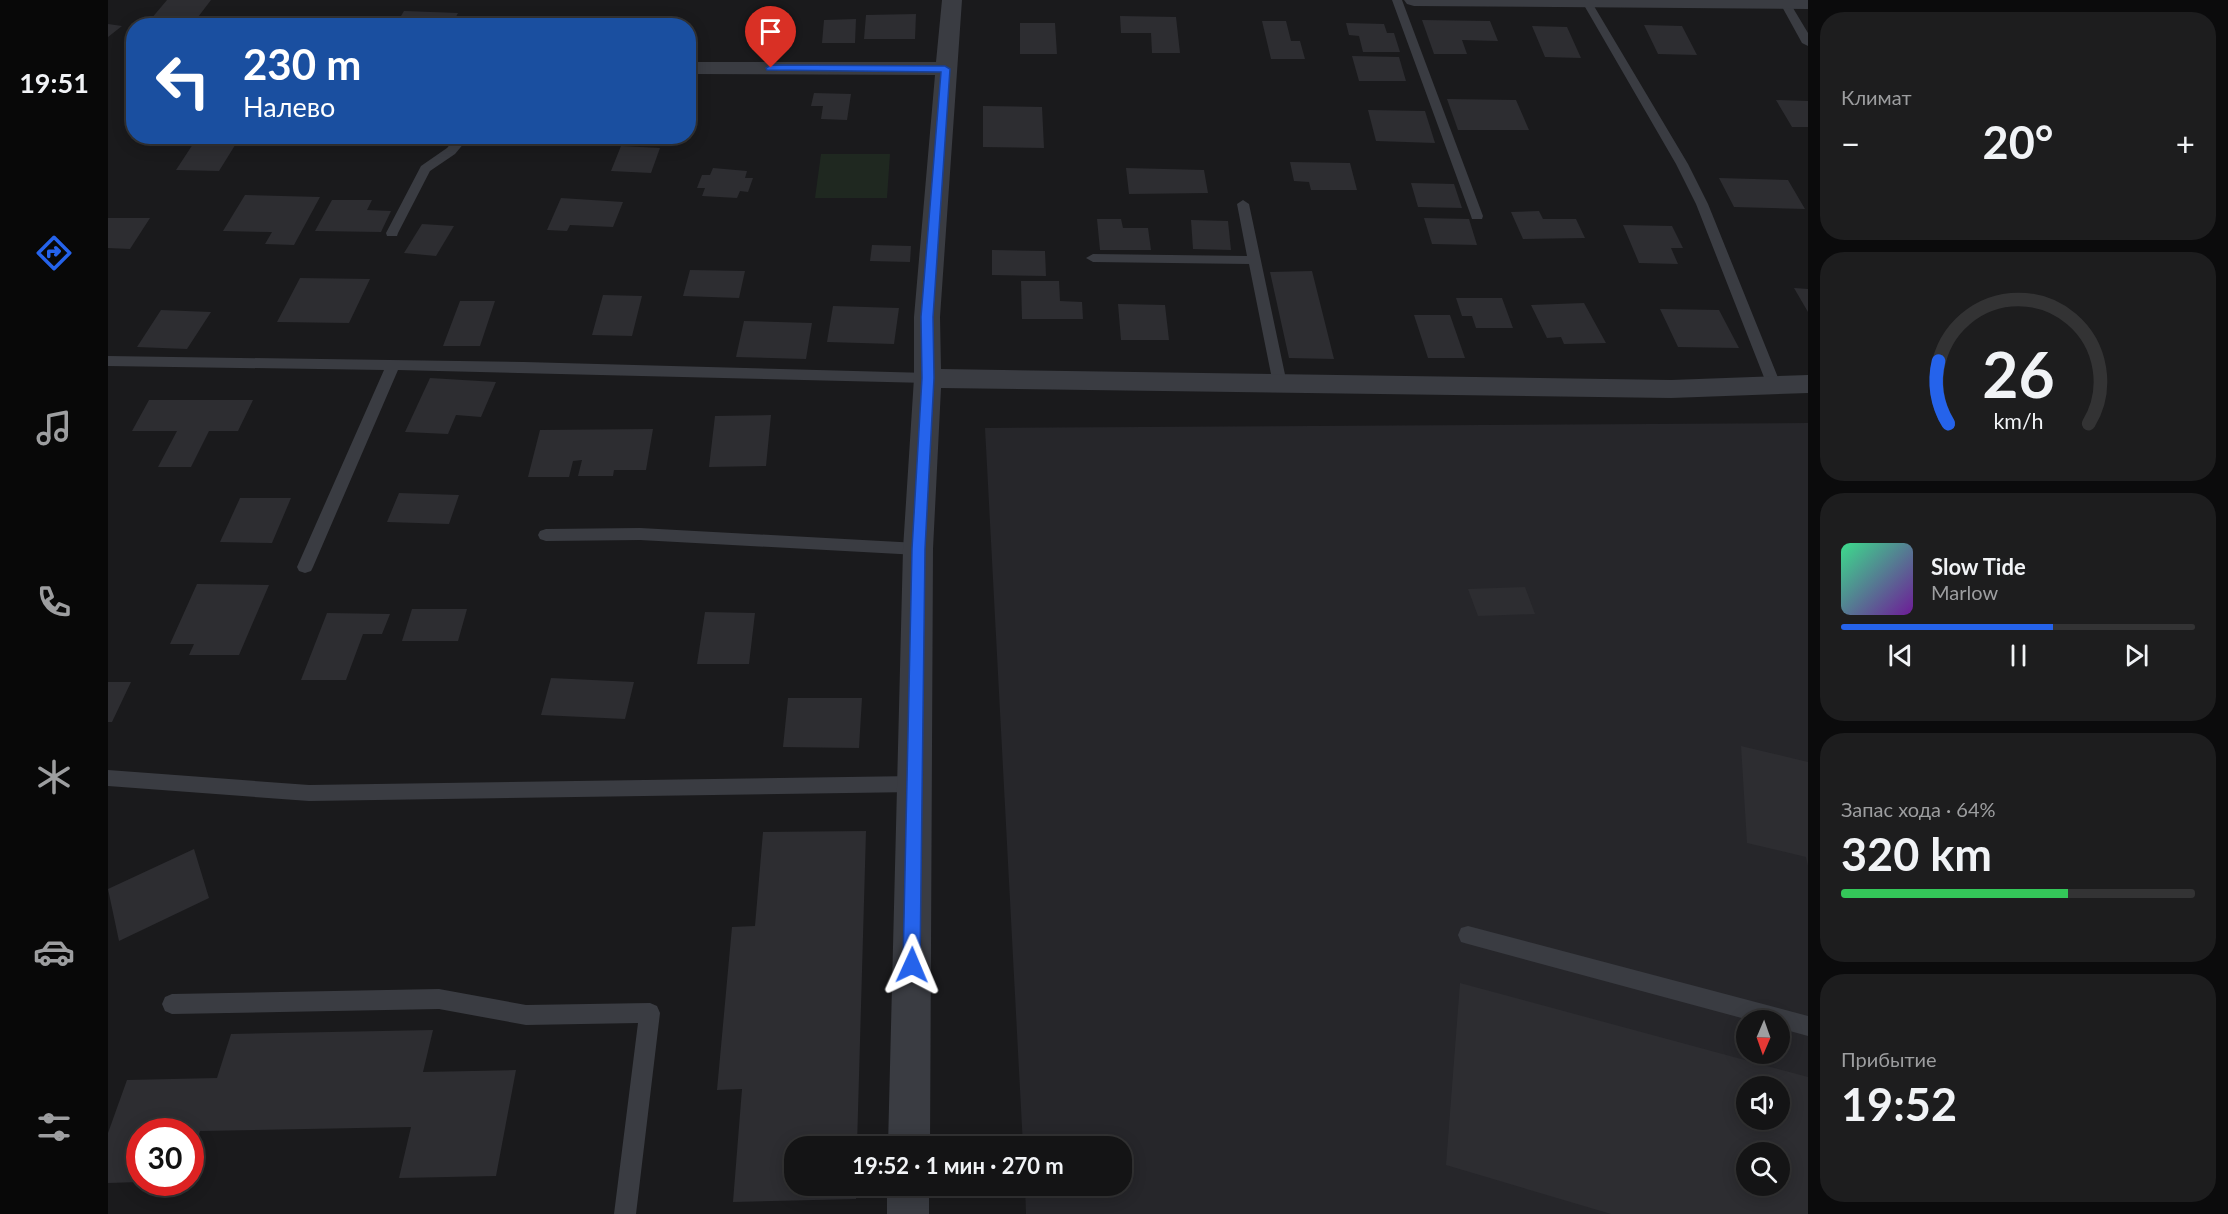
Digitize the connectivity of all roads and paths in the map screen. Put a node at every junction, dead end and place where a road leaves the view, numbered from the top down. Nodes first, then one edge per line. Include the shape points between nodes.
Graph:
1 (952, 0) edge
2 (1397, 0) edge
3 (1414, 0) edge
4 (1441, 0) edge
5 (1586, 1) edge
6 (1785, 3) junction
7 (1808, 3) edge
8 (1808, 43) edge
9 (696, 68) edge
10 (945, 69) junction
11 (457, 144) edge
12 (1243, 204) dead end
13 (1477, 216) dead end
14 (392, 233) dead end
15 (1093, 258) dead end
16 (1254, 260) junction
17 (108, 361) edge
18 (393, 365) junction
19 (928, 378) junction
20 (1280, 384) junction
21 (1808, 384) edge
22 (1774, 385) junction
23 (546, 535) dead end
24 (918, 549) junction
25 (305, 567) dead end
26 (108, 778) edge
27 (915, 784) junction
28 (1468, 935) dead end
29 (172, 1004) dead end
30 (1808, 1026) edge
31 (909, 1136) edge
32 (908, 1196) edge
33 (625, 1214) edge
34 (908, 1214) edge

1 - 10 street
2 - 13 lane
3 - 4 street
4 - 5 street
5 - 6 street
5 - 22 lane via 1702,204
6 - 7 street
6 - 8 lane
9 - 10 street
10 - 19 street via 927,317
11 - 14 lane via 425,169
12 - 16 lane
15 - 16 lane
16 - 20 lane
17 - 18 lane
18 - 19 lane
18 - 25 lane
19 - 20 street
19 - 24 street
20 - 22 street via 1671,389
21 - 22 street
23 - 24 lane via 640,534
24 - 27 street
26 - 27 lane via 309,793
27 - 31 street
28 - 30 lane
29 - 33 lane via 439,999 526,1015 650,1013
32 - 34 street

